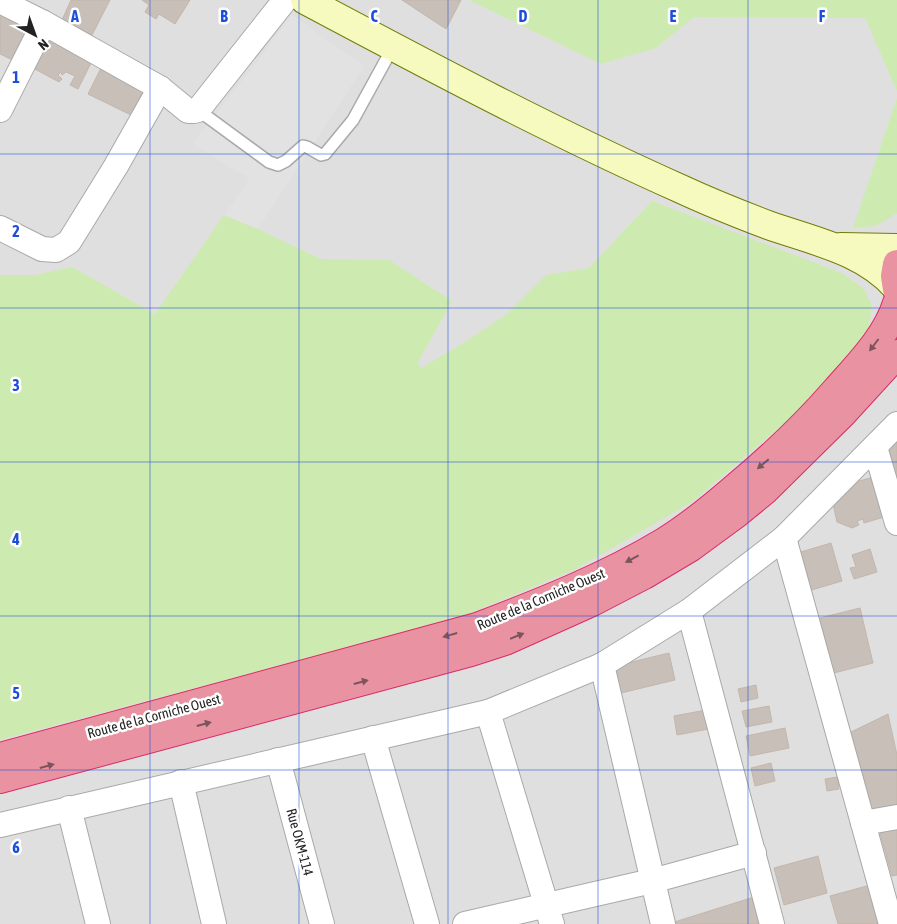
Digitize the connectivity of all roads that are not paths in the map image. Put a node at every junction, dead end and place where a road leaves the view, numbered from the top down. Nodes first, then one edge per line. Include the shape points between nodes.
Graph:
1 (286, 0) edge
2 (305, 0) edge
3 (0, 1) edge
4 (44, 24) junction
5 (393, 47) junction
6 (160, 88) junction
7 (0, 110) edge
8 (198, 110) junction
9 (0, 228) edge
10 (836, 247) junction
11 (897, 248) edge
12 (897, 286) edge
13 (897, 354) edge
14 (897, 424) edge
15 (875, 447) junction
16 (897, 523) edge
17 (784, 538) junction
18 (689, 612) junction
19 (602, 665) junction
20 (488, 712) junction
21 (373, 738) junction
22 (0, 758) edge
23 (278, 760) junction
24 (0, 779) edge
25 (181, 782) junction
26 (70, 808) junction
27 (897, 817) edge
28 (863, 823) junction
29 (0, 825) edge
30 (754, 853) junction
31 (652, 881) junction
32 (549, 914) edge
33 (98, 924) edge
34 (214, 924) edge
35 (322, 924) edge
36 (426, 924) edge
37 (465, 924) edge
38 (663, 924) edge
39 (772, 924) edge
40 (891, 924) edge

1 - 8 street
2 - 5 main road
3 - 4 street
4 - 6 street
4 - 7 street
5 - 8 lane via 353,120 322,155 303,146 278,165 269,162
5 - 10 main road via 681,189 768,225
6 - 8 street via 188,111
6 - 9 street via 68,242 56,250 42,249
10 - 11 main road
10 - 12 main road via 879,271
12 -> 22 highway, Route de la Corniche Ouest via 882,333 810,420 708,512 627,562 477,627
24 -> 13 highway, Route de la Corniche Ouest via 471,652 505,641 592,602 670,560 736,514 826,432
14 - 15 street
15 - 16 street
15 - 17 street
17 - 18 street
17 - 28 street
18 - 19 street
18 - 30 street
19 - 20 street
19 - 31 street
20 - 21 street
20 - 32 street
21 - 23 street
21 - 36 street
23 - 25 street
23 - 35 street, Rue OKM-114
25 - 26 street
25 - 34 street
26 - 29 street
26 - 33 street
27 - 28 street
28 - 40 street
30 - 31 street
30 - 39 street
31 - 32 street
31 - 38 street
32 - 37 street

